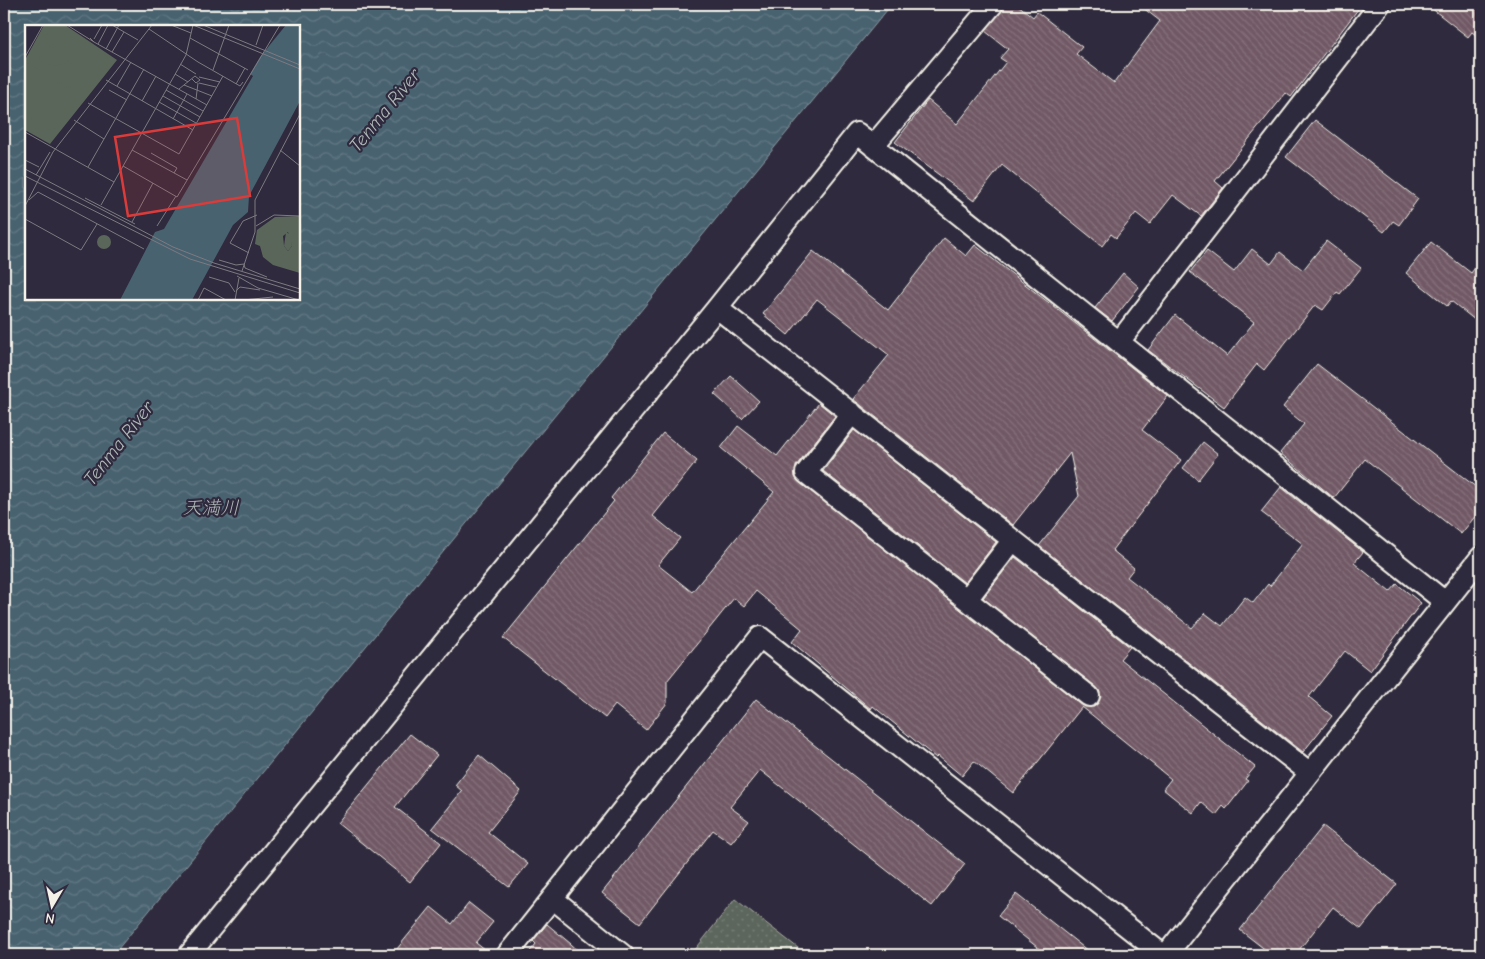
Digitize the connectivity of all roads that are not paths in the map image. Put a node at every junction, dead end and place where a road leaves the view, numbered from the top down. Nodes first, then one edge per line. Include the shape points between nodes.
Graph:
1 (993, 4) edge
2 (1380, 4) edge
3 (873, 146) junction
4 (718, 308) junction
5 (1119, 342) junction
6 (852, 413) junction
7 (1013, 540) junction
8 (1481, 556) edge
9 (967, 599) junction
10 (1445, 602) junction
11 (1089, 696) dead end
12 (1310, 773) junction
13 (552, 898) junction
14 (189, 955) edge
15 (507, 955) edge
16 (623, 955) edge
17 (1164, 955) edge

1 - 3 street
2 - 5 street
3 - 4 street via 857,133
3 - 5 street
4 - 6 street
4 - 14 street
5 - 10 street
6 - 7 street
6 - 9 street via 806,472
7 - 9 street
7 - 12 street
8 - 10 street
9 - 11 street
10 - 12 street
12 - 17 street
13 - 15 street
13 - 16 street
13 - 17 street via 760,638

